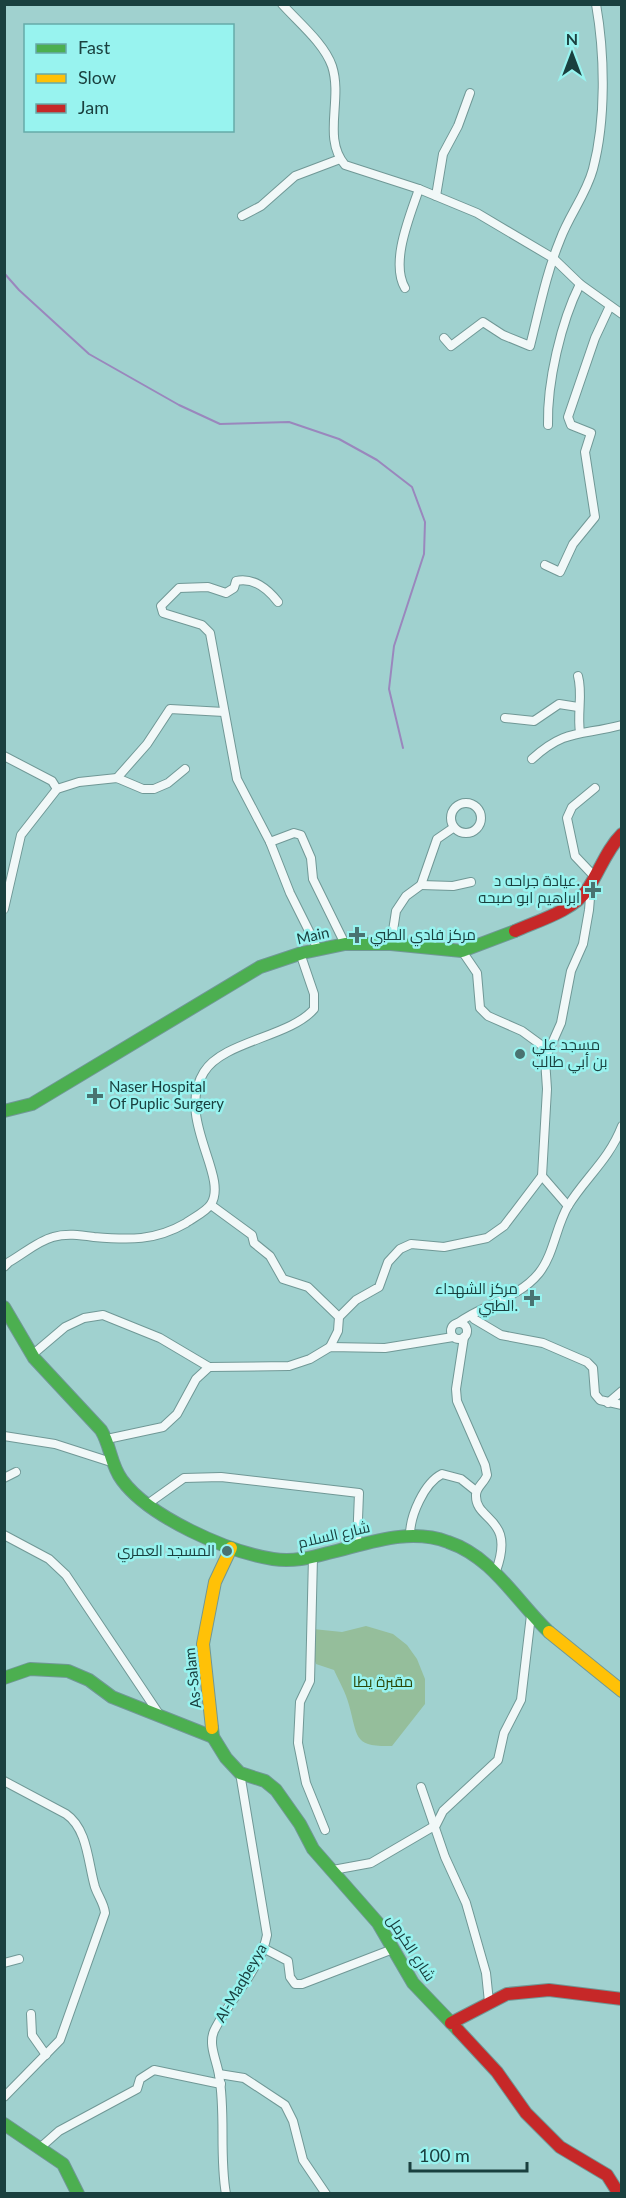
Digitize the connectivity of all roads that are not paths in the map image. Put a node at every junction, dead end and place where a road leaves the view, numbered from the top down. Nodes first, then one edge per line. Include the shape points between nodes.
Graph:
1 (282, 4) edge
2 (596, 4) edge
3 (470, 93) dead end
4 (340, 159) junction
5 (418, 189) junction
6 (436, 196) junction
7 (242, 216) dead end
8 (554, 258) junction
9 (580, 284) junction
10 (405, 288) dead end
11 (609, 308) junction
12 (621, 314) edge
13 (444, 338) dead end
14 (548, 425) dead end
15 (545, 565) dead end
16 (278, 602) dead end
17 (578, 676) dead end
18 (578, 707) junction
19 (224, 712) junction
20 (505, 718) dead end
21 (621, 725) edge
22 (580, 732) junction
23 (4, 756) edge
24 (532, 759) dead end
25 (184, 769) dead end
26 (117, 778) junction
27 (595, 788) dead end
28 (57, 789) junction
29 (453, 828) dead end
30 (621, 834) edge
31 (270, 842) junction
32 (593, 875) junction
33 (471, 882) dead end
34 (422, 885) junction
35 (586, 892) junction
36 (5, 895) edge
37 (4, 909) edge
38 (345, 944) junction
39 (391, 944) junction
40 (318, 949) junction
41 (462, 951) junction
42 (300, 953) junction
43 (548, 1050) junction
44 (4, 1111) edge
45 (621, 1126) edge
46 (542, 1176) junction
47 (211, 1205) junction
48 (568, 1206) junction
49 (4, 1267) edge
50 (495, 1304) junction
51 (4, 1307) edge
52 (339, 1317) junction
53 (474, 1319) junction
54 (458, 1332) junction
55 (330, 1347) junction
56 (32, 1355) junction
57 (209, 1367) junction
58 (621, 1391) edge
59 (608, 1403) junction
60 (621, 1405) edge
61 (4, 1436) edge
62 (107, 1439) junction
63 (111, 1462) junction
64 (16, 1472) dead end
65 (4, 1478) edge
66 (477, 1491) junction
67 (149, 1503) junction
68 (4, 1535) edge
69 (410, 1535) junction
70 (357, 1545) junction
71 (231, 1548) junction
72 (313, 1557) junction
73 (495, 1571) junction
74 (531, 1615) junction
75 (4, 1678) edge
76 (621, 1690) edge
77 (159, 1714) junction
78 (213, 1737) junction
79 (240, 1773) junction
80 (4, 1781) edge
81 (421, 1787) dead end
82 (436, 1826) junction
83 (325, 1830) dead end
84 (333, 1870) junction
85 (265, 1949) junction
86 (393, 1949) junction
87 (19, 1959) dead end
88 (4, 1963) edge
89 (621, 1999) edge
90 (489, 2002) junction
91 (31, 2014) dead end
92 (451, 2023) junction
93 (46, 2055) junction
94 (219, 2074) junction
95 (220, 2084) junction
96 (4, 2097) edge
97 (4, 2124) edge
98 (41, 2146) junction
99 (78, 2193) edge
100 (226, 2193) edge
101 (326, 2193) edge
102 (620, 2193) edge

1 - 4 street via 331,64 337,103 334,147
2 - 8 street via 601,30 602,93 597,149 589,182
3 - 6 street via 444,154
4 - 5 street via 351,169
4 - 7 street via 295,176 261,206
5 - 6 street
5 - 10 street via 400,263
6 - 8 street via 477,213
8 - 9 street
8 - 13 street via 530,346 483,322 451,346
9 - 11 street
9 - 14 street via 562,330 548,401
11 - 12 street
11 - 15 street via 568,417 571,425 591,433 585,452 596,516 573,544 560,572
16 - 19 street via 270,592 244,579 236,581 226,593 208,587 179,588 161,606 163,613 202,625 210,633
17 - 18 street
18 - 20 street via 559,704 534,722
18 - 22 street
19 - 26 street via 170,709 147,744
19 - 31 street via 237,779
21 - 22 street
22 - 24 street via 564,736
23 - 28 street via 52,781
25 - 26 street via 154,789 143,789
26 - 28 street
27 - 32 street via 572,807 567,818 575,856
28 - 36 street via 21,835
29 - 34 street via 437,839
30 - 32 street
31 - 38 street via 294,833 301,835 320,897
31 - 40 street via 290,894
32 - 35 street
33 - 34 street
34 - 39 street via 406,897 396,912
35 - 41 street, Main via 562,910 518,932
35 - 43 street via 590,898 583,944 571,971 561,1023
36 - 37 street
38 - 39 street, Main
38 - 40 street, Main
39 - 41 street, Main
40 - 42 street, Main
41 - 43 street via 477,973 480,1008
42 - 44 street, Main via 260,968 32,1104
42 - 47 street via 314,994 314,1009 295,1022 213,1060 197,1087 197,1128 215,1194
43 - 46 street
45 - 48 street via 595,1173
46 - 48 street
46 - 52 street via 508,1220 487,1238 444,1247 411,1244 400,1250 388,1262 379,1287 356,1300
47 - 49 street via 163,1235 137,1240 73,1234 52,1237
47 - 52 street via 252,1235 254,1243 270,1256 284,1279 308,1287
48 - 50 street via 538,1273
50 - 53 street
50 - 54 street via 474,1312
51 - 56 street
52 - 55 street via 338,1331
53 - 54 street
53 - 59 street via 501,1335 543,1343 587,1362 593,1368 595,1394
54 - 55 street via 385,1348
54 - 66 street via 461,1353 457,1401 487,1475
55 - 57 street via 289,1366
56 - 57 street via 65,1327 103,1315 160,1338
56 - 62 street
57 - 62 street via 196,1379 177,1414 163,1427
58 - 59 street
59 - 60 street
61 - 63 street via 55,1444
62 - 63 street, شارع السلام
63 - 67 street, شارع السلام via 131,1491
64 - 65 street
66 - 69 street via 451,1475 436,1476 416,1504
66 - 73 street via 477,1503 501,1535 501,1555
67 - 70 street via 184,1478 221,1477 359,1493
67 - 71 street, شارع السلام
68 - 77 street via 50,1559 66,1575
69 - 70 street, شارع السلام
69 - 73 street, شارع السلام via 446,1541
70 - 72 street, شارع السلام
71 - 72 street, شارع السلام via 289,1560
71 - 78 street, As-Salam via 215,1582 203,1644
72 - 83 street via 310,1681 300,1702 298,1743 306,1783
73 - 74 street, شارع السلام
74 - 76 street, شارع السلام
74 - 82 street via 521,1700 504,1732 500,1756 445,1809
75 - 77 street via 30,1669 68,1671 112,1697
77 - 78 street
78 - 79 street
79 - 84 street, شارع الكرمل via 265,1781 276,1790 313,1849
79 - 85 street, Al-Maqbeyya via 265,1915
80 - 93 street via 75,1821 105,1909 104,1922 60,2040
81 - 82 street
82 - 84 street via 371,1863
82 - 90 street via 466,1903 486,1973
84 - 86 street, شارع الكرمل via 378,1923
85 - 86 street via 288,1962 290,1977 295,1984 302,1984
85 - 94 street, Al-Maqbeyya via 213,2032 211,2042
86 - 92 street, شارع الكرمل via 413,1983
87 - 88 street
89 - 90 street via 549,1990 507,1994
90 - 92 street
91 - 93 street via 32,2035
92 - 102 street, شارع الكرمل via 497,2072 544,2133 606,2175
93 - 96 street
94 - 95 street, Al-Maqbeyya
94 - 101 street via 244,2078 285,2105 303,2160
95 - 98 street via 154,2070 140,2079 137,2089
95 - 100 street, Al-Maqbeyya
97 - 98 street via 17,2136
98 - 99 street via 64,2164

